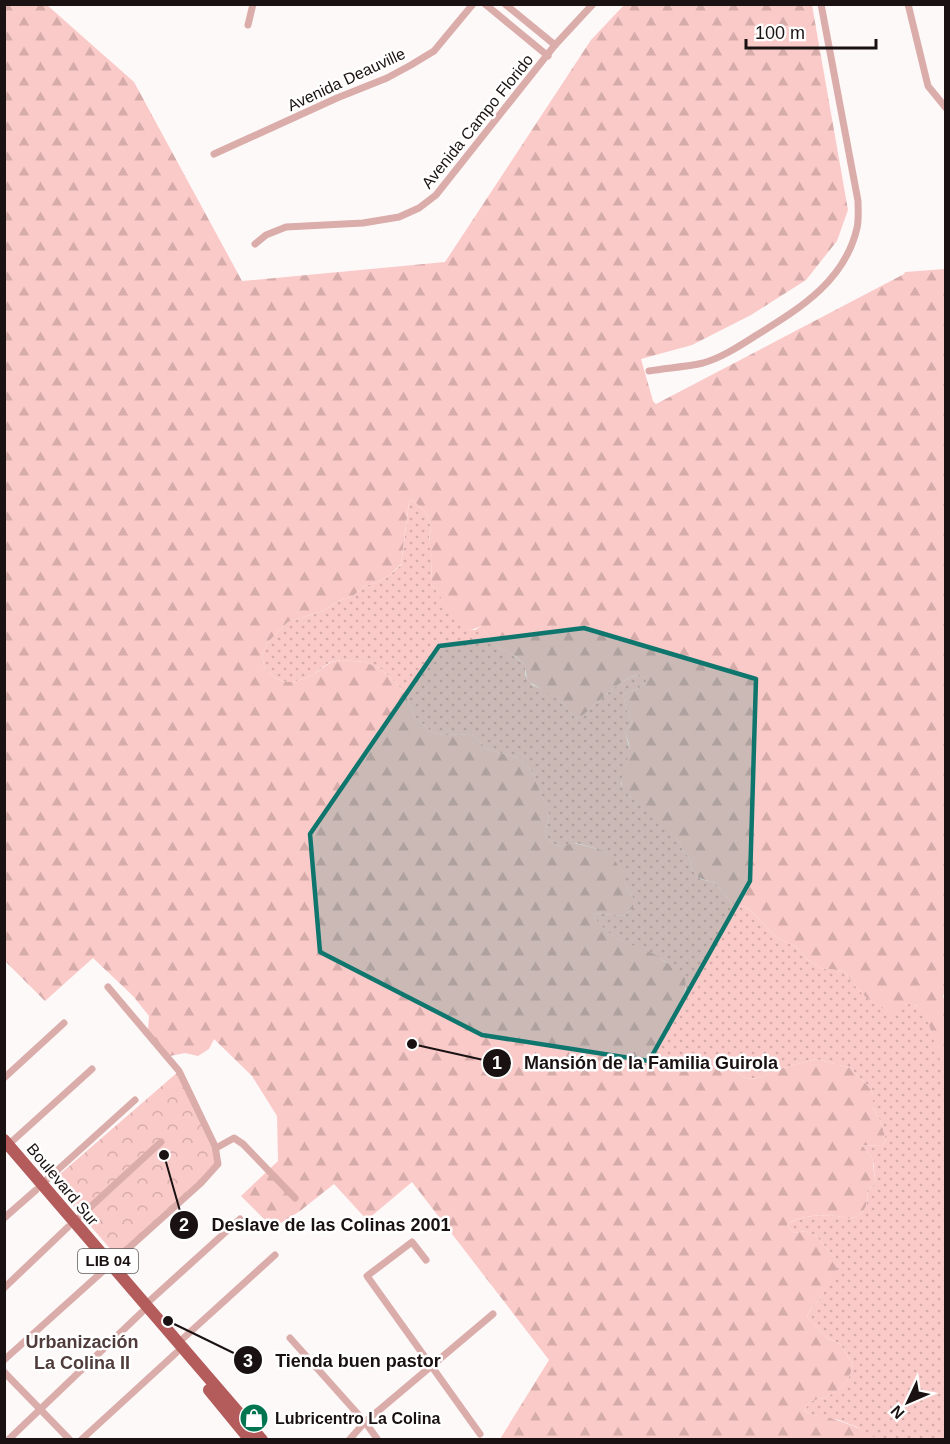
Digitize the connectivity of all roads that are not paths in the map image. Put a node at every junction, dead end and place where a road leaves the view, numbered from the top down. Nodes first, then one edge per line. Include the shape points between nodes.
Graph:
1 (253, 4) edge
2 (473, 4) edge
3 (485, 4) edge
4 (505, 4) edge
5 (594, 4) edge
6 (821, 4) edge
7 (908, 4) edge
8 (249, 25) dead end
9 (555, 45) junction
10 (548, 56) junction
11 (945, 108) edge
12 (214, 154) dead end
13 (255, 244) dead end
14 (649, 371) dead end
15 (108, 987) dead end
16 (64, 1023) dead end
17 (92, 1068) dead end
18 (4, 1078) edge
19 (135, 1100) dead end
20 (161, 1142) dead end
21 (6, 1146) edge
22 (216, 1148) junction
23 (39, 1187) junction
24 (295, 1198) dead end
25 (4, 1218) edge
26 (240, 1219) dead end
27 (71, 1225) junction
28 (275, 1255) dead end
29 (426, 1260) dead end
30 (108, 1268) junction
31 (4, 1288) edge
32 (143, 1309) junction
33 (493, 1314) dead end
34 (290, 1338) dead end
35 (177, 1348) junction
36 (4, 1359) edge
37 (431, 1365) junction
38 (4, 1372) edge
39 (41, 1410) junction
40 (365, 1422) junction
41 (480, 1434) dead end
42 (8, 1440) edge
43 (70, 1440) edge
44 (81, 1440) edge
45 (250, 1440) edge
46 (262, 1440) edge
47 (349, 1440) edge
48 (378, 1440) edge

1 - 8 street
2 - 12 street, Avenida Deauville via 434,51 411,65
3 - 10 street
4 - 9 street
5 - 9 street, Avenida Campo Florido
6 - 14 street via 858,201 851,248 841,267 803,305 720,357
7 - 11 street via 928,86
9 - 10 street, Avenida Campo Florido
10 - 13 street, Avenida Campo Florido via 436,195 419,208 399,217 372,221 286,227
15 - 22 street via 176,1066
16 - 18 street
17 - 21 street
19 - 23 street
20 - 27 street
21 - 23 highway, Boulevard Sur / LIB 04
22 - 24 street via 234,1138
22 - 30 street via 215,1170
23 - 25 street
23 - 27 highway, Boulevard Sur / LIB 04
26 - 32 street
27 - 30 highway, Boulevard Sur / LIB 04
27 - 31 street
28 - 35 street
29 - 37 street via 412,1242 367,1276
30 - 32 highway, Boulevard Sur / LIB 04
30 - 36 street
32 - 35 highway, Boulevard Sur / LIB 04
32 - 39 street
33 - 37 street
34 - 40 street
35 - 44 street
35 - 45 highway, Boulevard Sur / LIB 04
35 - 46 highway, Boulevard Sur / LIB 04
37 - 40 street
37 - 41 street
38 - 39 street
39 - 42 street
39 - 43 street
40 - 47 street
40 - 48 street

